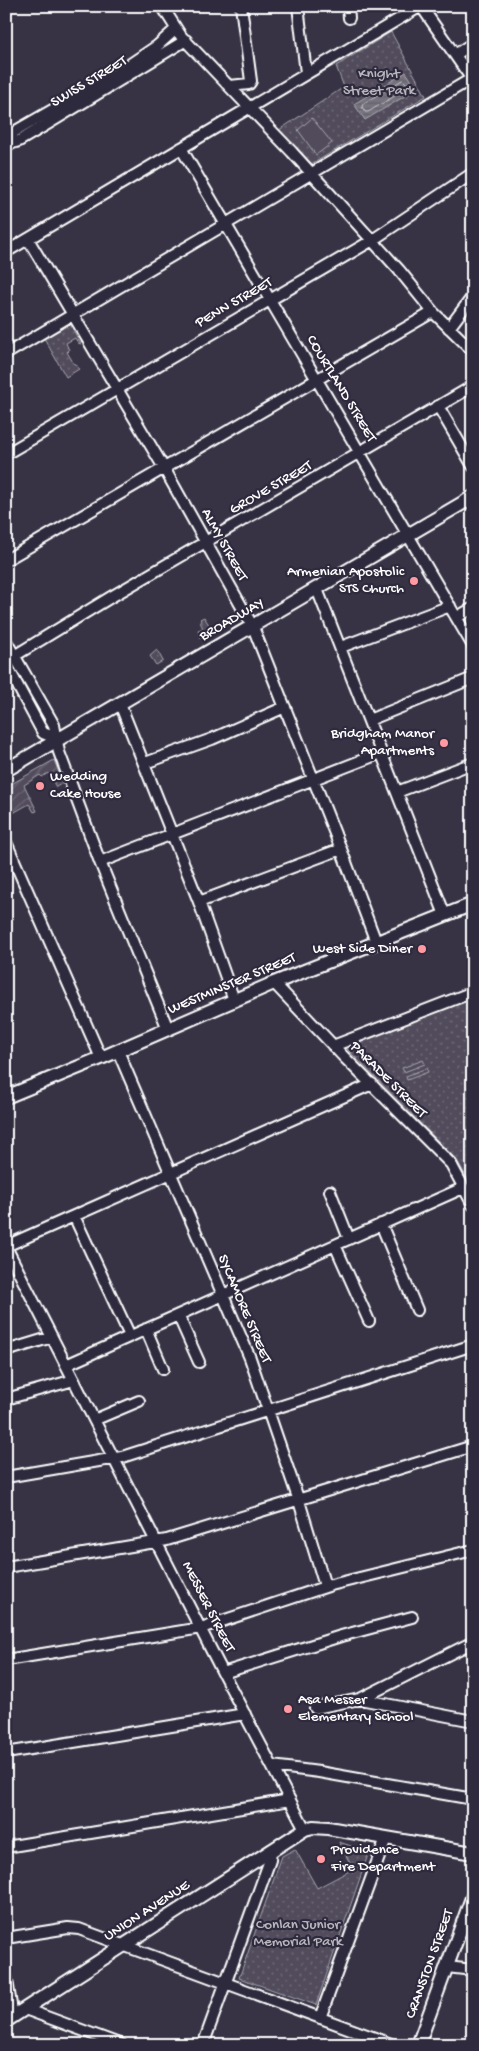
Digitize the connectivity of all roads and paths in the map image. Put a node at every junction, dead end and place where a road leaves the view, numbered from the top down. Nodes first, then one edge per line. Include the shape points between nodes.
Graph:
1 (162, 6) edge
2 (241, 6) edge
3 (298, 6) edge
4 (348, 6) edge
5 (421, 6) edge
6 (349, 18) dead end
7 (176, 29) junction
8 (186, 40) junction
9 (473, 43) edge
10 (455, 55) junction
11 (306, 73) junction
12 (472, 80) edge
13 (230, 86) junction
14 (250, 107) junction
15 (6, 144) edge
16 (181, 148) junction
17 (473, 173) edge
18 (311, 174) junction
19 (226, 224) junction
20 (28, 239) junction
21 (371, 241) junction
22 (6, 252) edge
23 (473, 296) edge
24 (270, 299) junction
25 (433, 312) junction
26 (72, 315) junction
27 (449, 328) junction
28 (473, 351) edge
29 (6, 354) edge
30 (318, 379) junction
31 (473, 386) edge
32 (117, 389) junction
33 (438, 406) junction
34 (361, 452) junction
35 (6, 454) edge
36 (473, 466) edge
37 (164, 468) junction
38 (473, 497) edge
39 (409, 535) junction
40 (206, 543) junction
41 (6, 560) edge
42 (317, 589) junction
43 (450, 606) junction
44 (473, 608) edge
45 (456, 617) junction
46 (253, 627) junction
47 (6, 641) edge
48 (473, 646) edge
49 (341, 648) junction
50 (9, 660) edge
51 (473, 678) edge
52 (120, 704) junction
53 (285, 707) junction
54 (369, 720) junction
55 (58, 739) junction
56 (381, 753) junction
57 (144, 763) junction
58 (473, 763) edge
59 (10, 765) edge
60 (312, 779) junction
61 (397, 792) junction
62 (171, 834) junction
63 (6, 842) edge
64 (341, 849) junction
65 (100, 862) junction
66 (198, 902) junction
67 (473, 904) edge
68 (445, 915) junction
69 (376, 942) junction
70 (274, 983) junction
71 (473, 992) edge
72 (234, 1000) junction
73 (168, 1029) junction
74 (333, 1046) junction
75 (118, 1051) junction
76 (101, 1058) junction
77 (372, 1084) junction
78 (6, 1097) edge
79 (170, 1173) junction
80 (464, 1188) junction
81 (330, 1192) dead end
82 (473, 1205) edge
83 (74, 1216) junction
84 (381, 1224) junction
85 (349, 1238) junction
86 (334, 1245) junction
87 (6, 1246) edge
88 (223, 1295) junction
89 (417, 1310) dead end
90 (178, 1315) junction
91 (369, 1321) dead end
92 (146, 1329) junction
93 (130, 1336) junction
94 (52, 1337) junction
95 (473, 1345) edge
96 (6, 1351) edge
97 (199, 1362) dead end
98 (66, 1365) junction
99 (163, 1369) dead end
100 (74, 1380) junction
101 (6, 1399) edge
102 (139, 1401) dead end
103 (268, 1410) junction
104 (94, 1420) junction
105 (473, 1446) edge
106 (114, 1459) junction
107 (6, 1477) edge
108 (299, 1501) junction
109 (157, 1542) junction
110 (473, 1550) edge
111 (6, 1567) edge
112 (325, 1586) junction
113 (412, 1617) dead end
114 (201, 1628) junction
115 (473, 1642) edge
116 (6, 1660) edge
117 (223, 1673) junction
118 (360, 1700) junction
119 (315, 1708) dead end
120 (245, 1714) junction
121 (473, 1721) edge
122 (6, 1753) edge
123 (272, 1766) junction
124 (473, 1799) edge
125 (290, 1800) junction
126 (305, 1829) junction
127 (386, 1838) junction
128 (6, 1847) edge
129 (271, 1850) junction
130 (473, 1854) edge
131 (473, 1895) edge
132 (6, 1938) edge
133 (124, 1945) junction
134 (447, 1967) junction
135 (473, 1970) edge
136 (6, 1974) edge
137 (226, 1983) junction
138 (25, 2009) junction
139 (9, 2018) edge
140 (320, 2018) junction
141 (122, 2045) edge
142 (203, 2045) edge
143 (394, 2045) edge
144 (418, 2045) edge

1 - 7 street
2 - 13 street via 251,81
3 - 11 street
4 - 6 street
5 - 10 street
5 - 11 street
7 - 8 street
7 - 15 street, SWISS STREET via 120,71 14,132
8 - 13 street
8 - 15 street, SWISS STREET via 39,129
9 - 10 street
10 - 12 street
11 - 14 street
12 - 18 street
13 - 14 street
14 - 16 street
14 - 18 street
16 - 19 street, COURTLAND STREET
16 - 20 street
17 - 21 street, PENN STREET
18 - 19 street
18 - 21 street
19 - 24 street, COURTLAND STREET
19 - 26 street
20 - 22 street
20 - 26 street, ALMY STREET
21 - 24 street, PENN STREET
21 - 25 street
23 - 27 street
24 - 30 street, COURTLAND STREET
24 - 32 street, PENN STREET
25 - 27 street
25 - 30 street
26 - 29 street
26 - 32 street, ALMY STREET
27 - 28 street
30 - 34 street, COURTLAND STREET
30 - 37 street
31 - 33 street, GROVE STREET
32 - 35 street, PENN STREET
32 - 37 street, ALMY STREET
33 - 34 street, GROVE STREET
33 - 36 street
34 - 39 street, COURTLAND STREET
34 - 40 street, GROVE STREET
37 - 40 street, ALMY STREET
37 - 41 street
38 - 39 main road, BROADWAY
39 - 42 main road, BROADWAY
39 - 43 street, COURTLAND STREET
40 - 46 street, ALMY STREET
40 - 50 street, GROVE STREET
42 - 46 main road, BROADWAY
42 - 49 street
43 - 45 street, COURTLAND STREET
43 - 49 street
44 - 45 street
45 - 48 street, COURTLAND STREET
46 - 52 main road, BROADWAY
46 - 53 street, ALMY STREET
47 - 50 street
49 - 54 street
50 - 55 street via 54,725
51 - 54 street
52 - 55 main road, BROADWAY
52 - 57 street
53 - 57 street via 212,739
53 - 60 street, ALMY STREET
54 - 56 street
55 - 59 main road, BROADWAY
55 - 65 street via 59,752
56 - 60 street
56 - 61 street
57 - 62 street
58 - 61 street
60 - 62 street
60 - 64 street, ALMY STREET
61 - 68 street
62 - 65 street
62 - 66 street
63 - 76 street
64 - 66 street
64 - 69 street, ALMY STREET
65 - 73 street
66 - 72 street
67 - 68 main road, WESTMINSTER STREET
68 - 69 main road, WESTMINSTER STREET
69 - 70 main road, WESTMINSTER STREET
70 - 72 main road, WESTMINSTER STREET
70 - 74 street, PARADE STREET
71 - 74 street
72 - 73 main road, WESTMINSTER STREET
73 - 75 main road, WESTMINSTER STREET
74 - 77 street, PARADE STREET
75 - 76 main road, WESTMINSTER STREET
75 - 79 street, SYCAMORE STREET
76 - 78 main road, WESTMINSTER STREET
77 - 79 street
77 - 80 street, PARADE STREET via 451,1164
79 - 83 street
79 - 88 street, SYCAMORE STREET
80 - 82 street, PARADE STREET
80 - 84 street
81 - 85 street
83 - 87 street
83 - 93 street
84 - 85 street
84 - 89 street
85 - 86 street
86 - 88 street
86 - 91 street
87 - 94 street, MESSER STREET
88 - 90 street
88 - 103 street, SYCAMORE STREET
90 - 92 street
90 - 97 street
92 - 93 street
92 - 99 street
93 - 98 street
94 - 96 street
94 - 98 street, MESSER STREET
95 - 103 street
98 - 100 street, MESSER STREET
100 - 101 street
100 - 104 street, MESSER STREET
102 - 104 street
103 - 106 street
103 - 108 street, SYCAMORE STREET
104 - 106 street, MESSER STREET
105 - 108 street
106 - 107 street
106 - 109 street, MESSER STREET
108 - 109 street
108 - 112 street, SYCAMORE STREET
109 - 111 street
109 - 114 street, MESSER STREET
110 - 112 street
112 - 114 street
113 - 117 street
114 - 116 street
114 - 117 street, MESSER STREET
115 - 118 street
117 - 120 street, MESSER STREET
118 - 119 street
118 - 121 street
120 - 122 street
120 - 123 street, MESSER STREET
123 - 124 street
123 - 125 street, MESSER STREET
125 - 126 street, MESSER STREET
125 - 128 street
126 - 127 main road via 325,1827
126 - 129 main road, UNION AVENUE
127 - 130 main road
127 - 140 street
129 - 133 main road, UNION AVENUE
129 - 137 street
131 - 134 main road, CRANSTON STREET
132 - 133 street via 74,1928
133 - 137 street
133 - 138 main road, UNION AVENUE
134 - 135 street
134 - 144 main road, CRANSTON STREET
136 - 139 street
137 - 140 street
137 - 142 street
138 - 139 main road, UNION AVENUE
138 - 141 street
140 - 143 street

